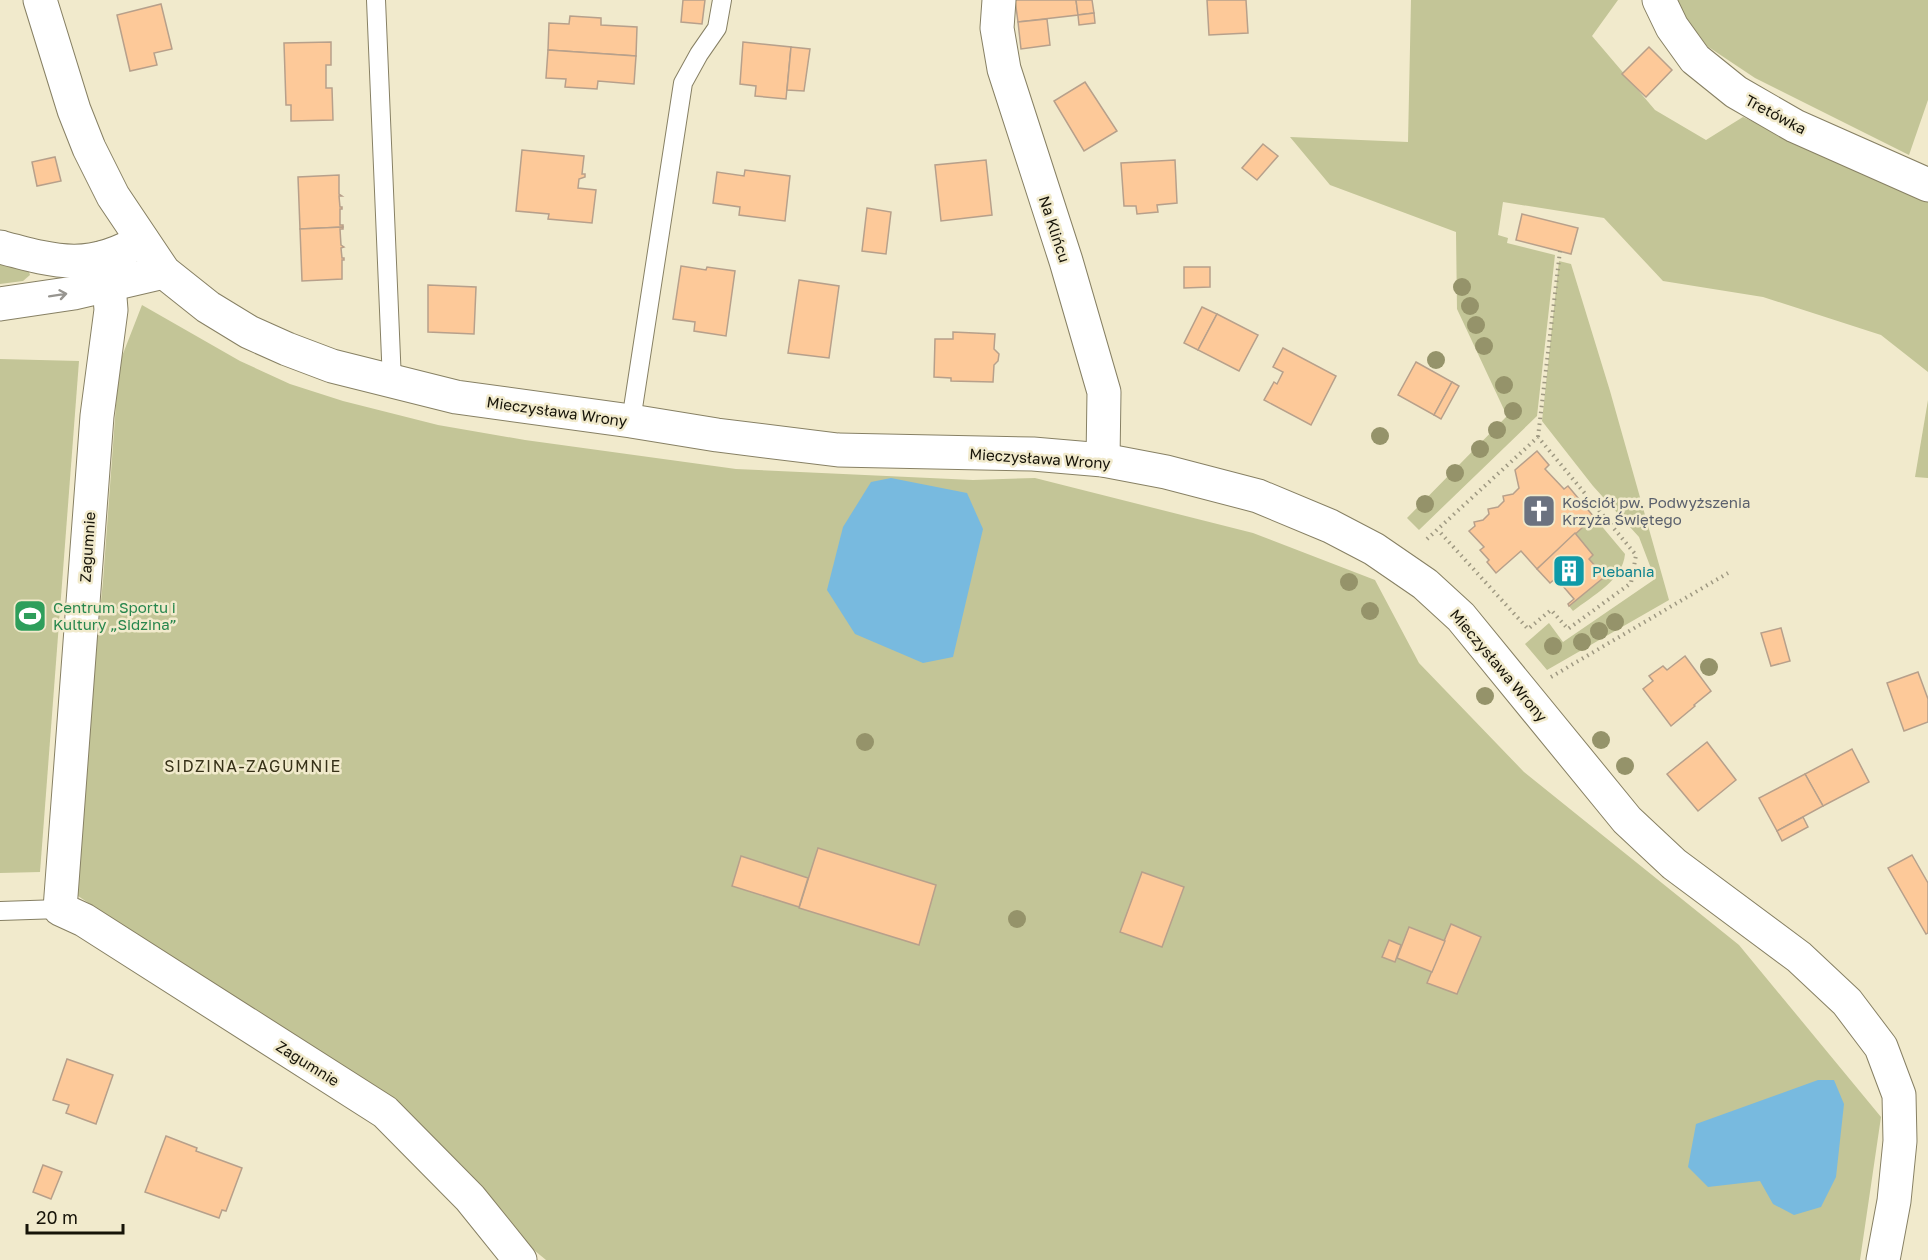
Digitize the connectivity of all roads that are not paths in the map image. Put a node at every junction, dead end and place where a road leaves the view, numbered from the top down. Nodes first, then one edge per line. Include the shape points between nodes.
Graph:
1 (40, 0) edge
2 (376, 0) edge
3 (722, 0) edge
4 (999, 0) edge
5 (1659, 0) edge
6 (1928, 185) edge
7 (142, 240) junction
8 (0, 247) edge
9 (105, 272) junction
10 (164, 272) junction
11 (0, 304) edge
12 (392, 382) junction
13 (631, 421) junction
14 (1104, 460) junction
15 (60, 909) junction
16 (0, 911) edge
17 (520, 1260) edge
18 (1883, 1260) edge

1 - 7 street, Mieczysława Wrony via 89,148 113,196
2 - 12 lane
3 - 13 lane via 717,28 683,83
4 - 14 street, Na Klińcu via 998,28 1004,69 1104,392
5 - 6 street, Tretówka via 1695,59 1736,92 1795,126
7 - 9 street via 124,251
7 - 10 street, Mieczysława Wrony
8 - 9 street
9 - 10 street
11 -> 9 street
9 - 15 street, Zagumnie via 111,310 97,416
10 - 12 street, Mieczysława Wrony via 207,307 249,332 332,366
12 - 13 street, Mieczysława Wrony via 456,397
13 - 14 street, Mieczysława Wrony via 838,450 1033,454
14 - 18 street, Mieczysława Wrony via 1258,496 1374,549 1425,585 1461,617 1627,820 1674,864 1799,957 1847,1002 1881,1047 1899,1095 1900,1141
15 - 16 lane, Zagumnie
15 - 17 street, Zagumnie via 84,920 385,1112 470,1198

